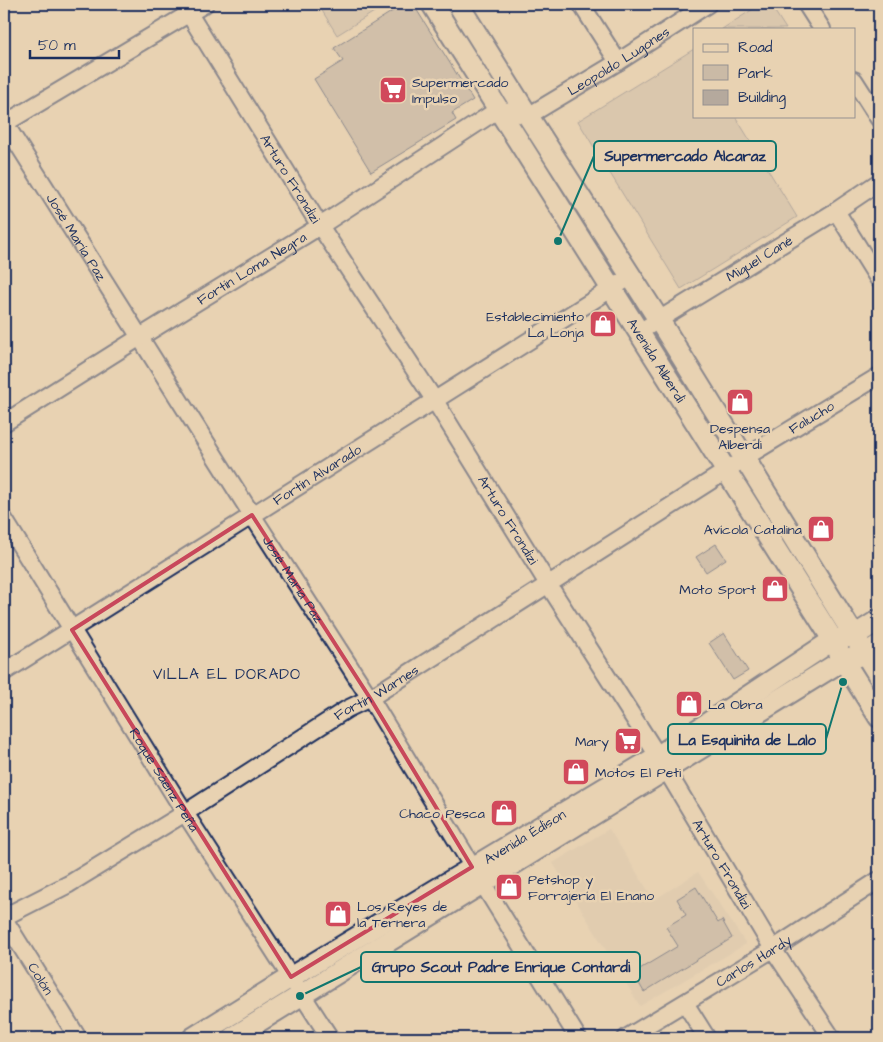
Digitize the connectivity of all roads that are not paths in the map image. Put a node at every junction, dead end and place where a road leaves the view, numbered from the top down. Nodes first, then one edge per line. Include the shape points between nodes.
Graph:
1 (205, 4) edge
2 (432, 4) edge
3 (458, 4) edge
4 (581, 4) edge
5 (706, 4) edge
6 (806, 4) edge
7 (186, 9) edge
8 (821, 28) edge
9 (618, 62) junction
10 (856, 83) edge
11 (499, 109) junction
12 (528, 116) junction
13 (879, 120) edge
14 (4, 123) edge
15 (879, 182) edge
16 (836, 211) junction
17 (320, 226) junction
18 (630, 277) junction
19 (879, 280) edge
20 (612, 288) junction
21 (659, 320) junction
22 (639, 332) junction
23 (140, 337) junction
24 (879, 376) edge
25 (435, 401) junction
26 (4, 424) edge
27 (744, 458) junction
28 (726, 471) junction
29 (252, 515) junction
30 (4, 519) edge
31 (548, 584) junction
32 (879, 620) edge
33 (72, 630) junction
34 (854, 636) junction
35 (833, 640) junction
36 (872, 649) edge
37 (843, 660) junction
38 (4, 672) edge
39 (879, 676) edge
40 (370, 698) junction
41 (879, 717) edge
42 (662, 764) junction
43 (185, 813) junction
44 (472, 867) junction
45 (879, 880) edge
46 (483, 884) junction
47 (4, 918) edge
48 (773, 949) junction
49 (291, 976) junction
50 (302, 995) junction
51 (685, 1003) junction
52 (78, 1038) edge
53 (193, 1038) edge
54 (232, 1038) edge
55 (330, 1038) edge
56 (578, 1038) edge
57 (626, 1038) edge
58 (707, 1038) edge
59 (832, 1038) edge

1 - 7 street
2 - 11 main road, Avenida Alberdi
3 - 12 main road, Avenida Alberdi
4 - 9 street
5 - 9 street, Leopoldo Lugones
6 - 8 street
7 - 14 street
7 - 17 street, Arturo Frondizi
9 - 12 street, Leopoldo Lugones
10 - 13 street
11 - 12 street
11 - 17 street, Fortín Loma Negra
11 - 20 main road, Avenida Alberdi
12 - 18 main road, Avenida Alberdi
14 - 23 street, José María Paz
15 - 16 street, Miguel Cané
16 - 19 street
16 - 21 street, Miguel Cané
17 - 23 street, Fortín Loma Negra
17 - 25 street, Arturo Frondizi
18 - 20 street, Fortín Alvarado
18 - 21 main road, Avenida Alberdi
20 - 22 main road, Avenida Alberdi
20 - 25 street, Fortín Alvarado
21 - 22 street, Miguel Cané
21 - 27 main road, Avenida Alberdi
22 - 28 main road, Avenida Alberdi
23 - 26 street, Fortín Loma Negra
23 - 29 street, José María Paz
24 - 27 street, Falucho
25 - 29 street, Fortín Alvarado
25 - 31 street, Arturo Frondizi
27 - 28 street, Fortín Warnes
27 - 34 main road, Avenida Alberdi
28 - 31 street, Fortín Warnes
28 - 35 main road, Avenida Alberdi
29 - 33 street, Fortín Alvarado
29 - 40 street, José María Paz
30 - 33 street, Roque Sáenz Peña
31 - 40 street, Fortín Warnes
31 - 42 street, Arturo Frondizi
32 - 34 main road
33 - 38 street, Fortín Alvarado
33 - 43 street, Roque Sáenz Peña
34 - 35 main road, Avenida Édison
34 - 36 main road, Avenida Alberdi
35 - 37 main road, Avenida Alberdi
35 - 42 main road, Avenida Édison
36 - 37 main road, Avenida Édison
36 - 39 main road, Avenida Alberdi
37 - 41 main road, Avenida Alberdi
37 - 42 main road, Avenida Édison
40 - 43 street, Fortín Warnes via 347,709
40 - 44 street, José María Paz
42 - 44 main road, Avenida Édison
42 - 46 main road, Avenida Édison
42 - 48 street, Arturo Frondizi
43 - 47 street, Fortín Warnes via 69,884
43 - 49 street, Roque Sáenz Peña
44 - 46 street, José María Paz
44 - 49 main road, Avenida Édison
45 - 48 street, Carlos Hardy
46 - 50 main road, Avenida Édison
46 - 56 street, José María Paz
47 - 52 street, Colón
48 - 51 street, Carlos Hardy
48 - 59 street, Arturo Frondizi
49 - 50 street, Roque Sáenz Peña
49 - 53 main road, Avenida Édison
50 - 54 main road, Avenida Édison
50 - 55 street, Roque Sáenz Peña
51 - 57 street, Carlos Hardy
51 - 58 street

